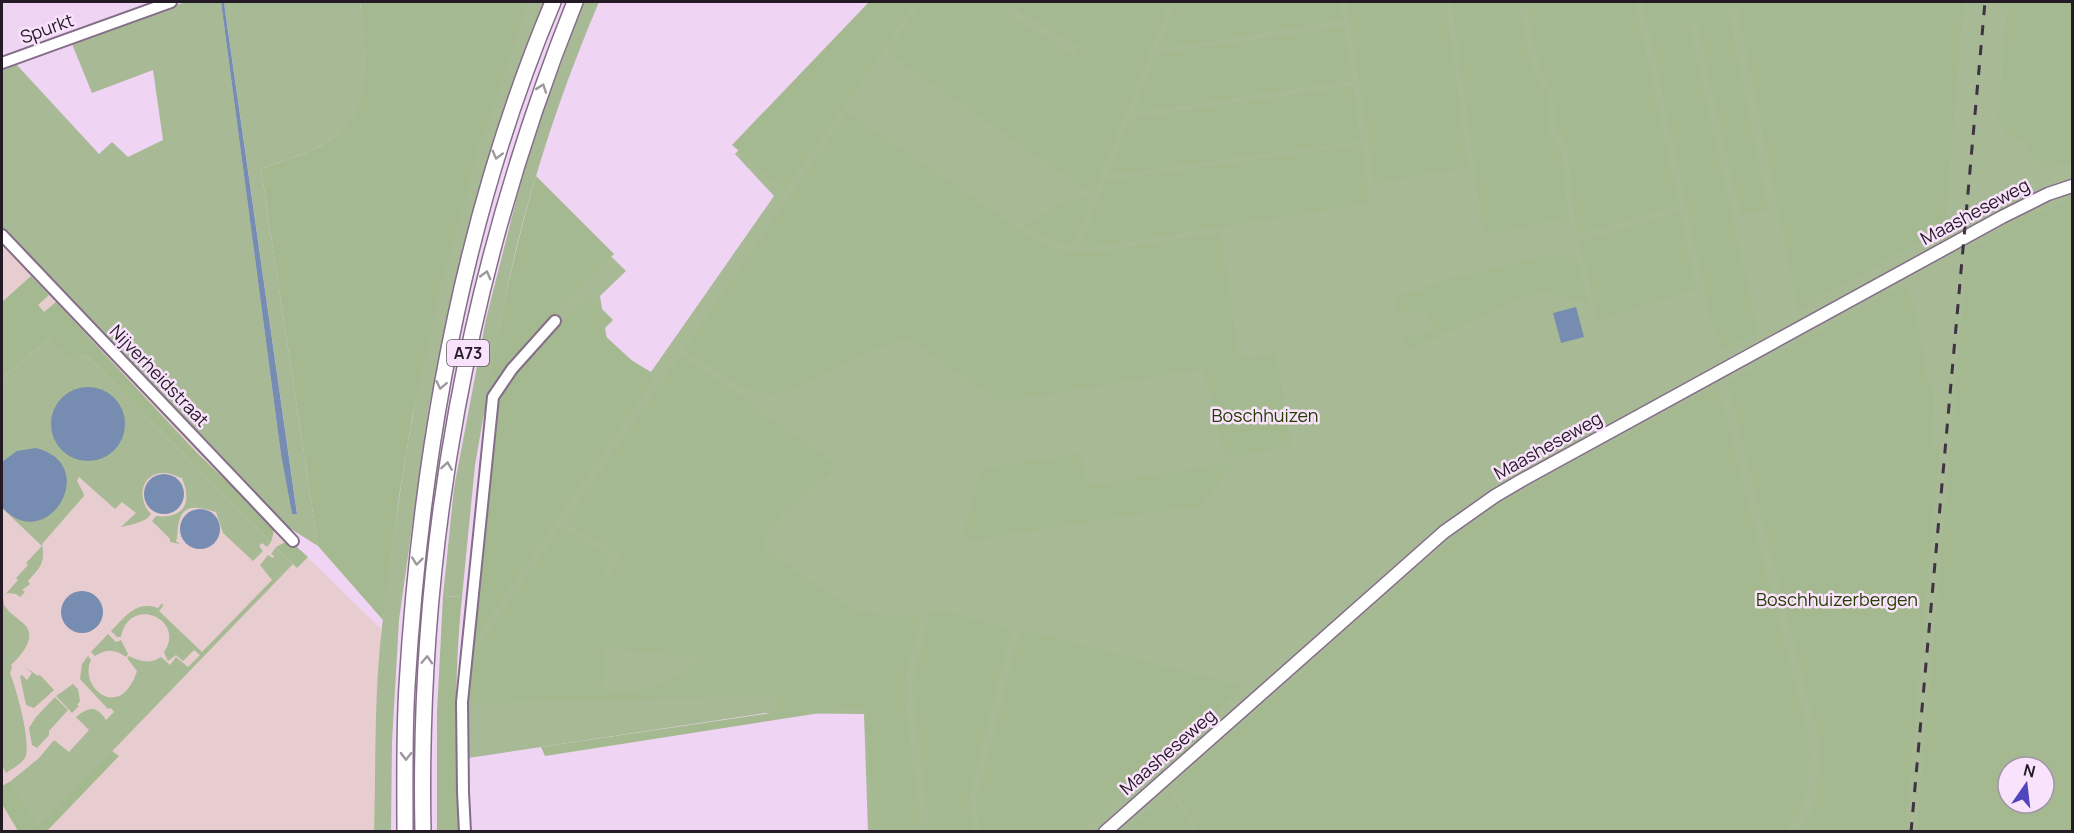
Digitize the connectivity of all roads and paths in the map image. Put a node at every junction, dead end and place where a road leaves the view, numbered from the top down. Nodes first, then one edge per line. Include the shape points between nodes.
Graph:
1 (171, 2) edge
2 (553, 2) edge
3 (575, 2) edge
4 (2, 63) edge
5 (2073, 186) edge
6 (2, 235) edge
7 (555, 321) dead end
8 (293, 541) dead end
9 (405, 831) edge
10 (423, 831) edge
11 (465, 831) edge
12 (1105, 831) edge

1 - 4 street, Spurkt
2 -> 9 highway, A73 via 502,140 460,291 440,392 416,573 407,689
10 -> 3 highway, A73 via 424,718 434,562 457,402 519,152
5 - 12 main road, Maasheseweg via 2002,217 1475,509 1444,532
6 - 8 street, Nijverheidstraat
7 - 11 street via 493,396 462,702

